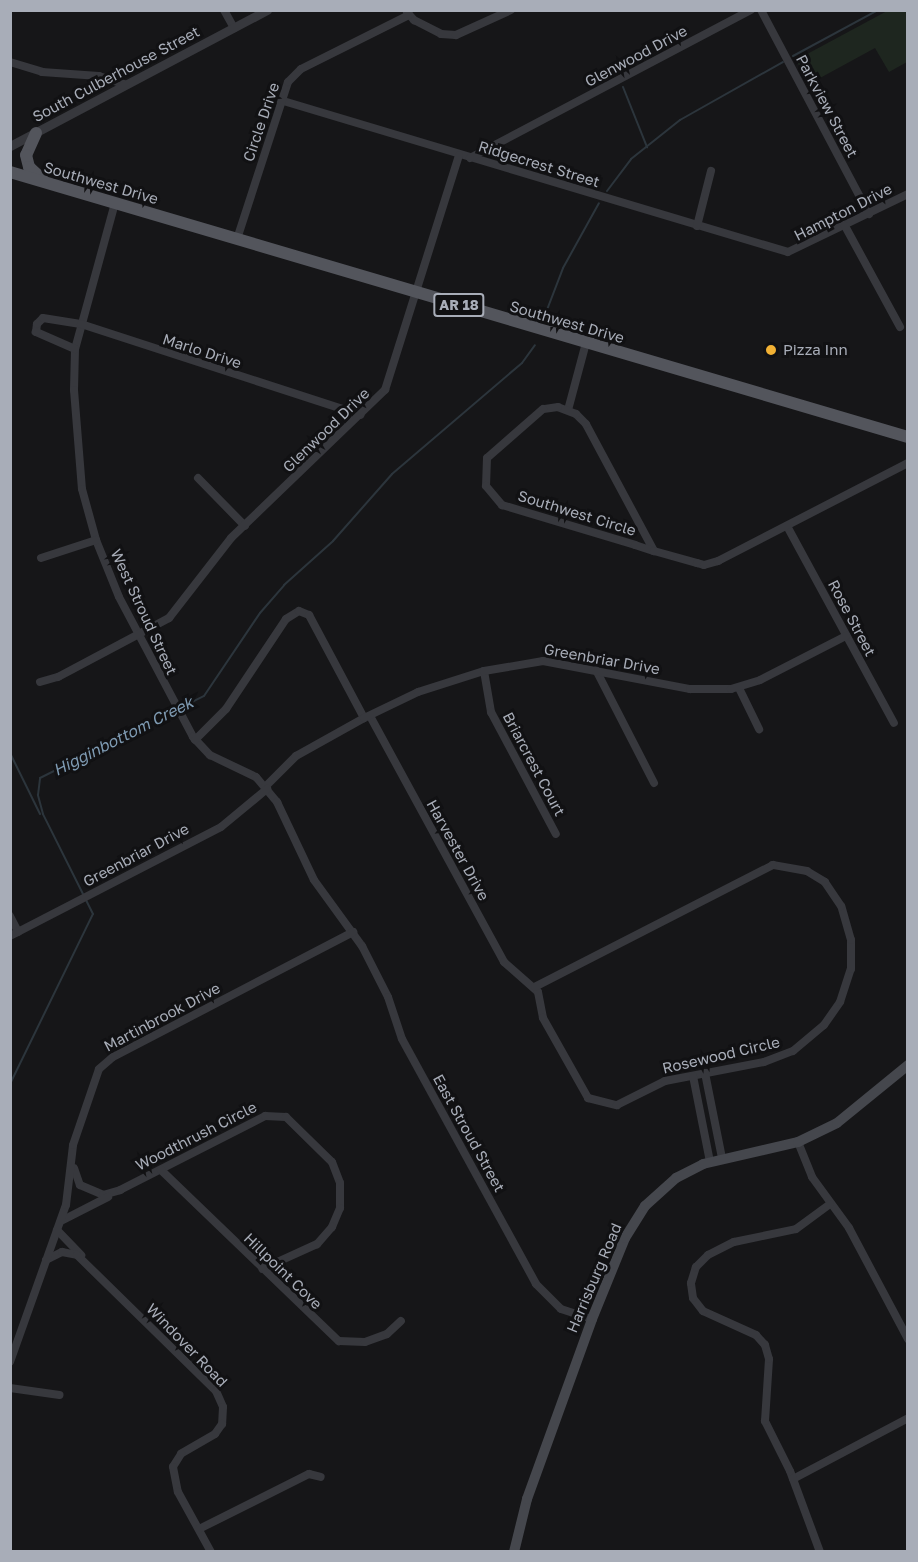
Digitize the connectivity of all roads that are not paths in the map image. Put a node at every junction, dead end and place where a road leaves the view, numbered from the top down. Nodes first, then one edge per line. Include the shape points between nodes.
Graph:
1 (224, 10) edge
2 (267, 10) edge
3 (512, 10) edge
4 (751, 10) edge
5 (761, 10) edge
6 (408, 13) edge
7 (234, 28) junction
8 (10, 62) edge
9 (126, 85) junction
10 (279, 100) junction
11 (36, 133) junction
12 (10, 146) edge
13 (459, 155) junction
14 (470, 158) junction
15 (711, 171) dead end
16 (10, 172) edge
17 (46, 183) junction
18 (908, 194) edge
19 (115, 203) junction
20 (869, 214) junction
21 (697, 226) junction
22 (845, 226) junction
23 (237, 239) junction
24 (791, 252) joint
25 (416, 292) junction
26 (81, 324) junction
27 (900, 327) dead end
28 (586, 343) junction
29 (75, 349) junction
30 (568, 410) junction
31 (361, 416) junction
32 (908, 437) edge
33 (908, 463) edge
34 (198, 478) dead end
35 (245, 526) junction
36 (787, 526) junction
37 (96, 540) junction
38 (654, 551) junction
39 (41, 558) dead end
40 (137, 636) junction
41 (846, 636) junction
42 (596, 670) junction
43 (484, 671) junction
44 (40, 682) dead end
45 (739, 688) junction
46 (367, 717) junction
47 (894, 723) dead end
48 (759, 729) dead end
49 (195, 740) junction
50 (654, 783) dead end
51 (266, 788) junction
52 (556, 834) dead end
53 (10, 916) edge
54 (353, 932) junction
55 (14, 934) edge
56 (535, 987) junction
57 (908, 1065) edge
58 (705, 1073) junction
59 (693, 1076) junction
60 (798, 1142) junction
61 (722, 1158) junction
62 (74, 1160) junction
63 (710, 1162) junction
64 (160, 1170) junction
65 (120, 1191) junction
66 (830, 1204) junction
67 (59, 1226) junction
68 (46, 1260) junction
69 (262, 1269) junction
70 (104, 1279) junction
71 (592, 1319) junction
72 (401, 1321) dead end
73 (908, 1339) edge
74 (10, 1362) edge
75 (10, 1388) edge
76 (60, 1395) dead end
77 (908, 1418) edge
78 (321, 1477) dead end
79 (793, 1479) junction
80 (199, 1529) junction
81 (211, 1551) edge
82 (514, 1551) edge
83 (820, 1551) edge

1 - 7 street
2 - 7 street, South Culberhouse Street
3 - 6 street, Circle Drive via 456,35 441,34
4 - 14 street, Glenwood Drive
5 - 20 street, Parkview Street
6 - 10 street, Circle Drive via 301,69 288,82
7 - 9 street, South Culberhouse Street
8 - 9 street via 42,72 99,76
9 - 11 street, South Culberhouse Street
10 - 13 street, Ridgecrest Street
10 - 23 street, Circle Drive
11 - 12 street, South Culberhouse Street
11 - 17 main road via 27,148 27,163
13 - 14 street, Ridgecrest Street
13 - 25 street, Glenwood Drive
14 - 21 street, Ridgecrest Street
15 - 21 street
16 - 17 main road, Southwest Drive / AR 18
17 - 19 main road, Southwest Drive / AR 18
18 - 20 street, Hampton Drive
19 - 23 main road, Southwest Drive / AR 18
19 - 26 street, West Stroud Street
20 - 22 street, Hampton Drive
21 - 24 street, Ridgecrest Street
22 - 24 street, Hampton Drive
22 - 27 street
23 - 25 main road, Southwest Drive / AR 18
25 - 28 main road, Southwest Drive / AR 18
25 - 31 street, Glenwood Drive via 390,380
26 - 29 street, West Stroud Street
26 - 29 street, Marlo Drive via 43,318 37,324 36,332
26 - 31 street, Marlo Drive
28 - 30 street
28 - 32 main road, Southwest Drive / AR 18
29 - 37 street, West Stroud Street via 77,459
30 - 38 street via 586,424
30 - 38 street, Southwest Circle via 551,407 535,414 489,454 484,474 491,496 502,505
31 - 35 street, Glenwood Drive
33 - 36 street, Southwest Circle
34 - 35 street
35 - 40 street, Glenwood Drive via 207,567 169,618
36 - 38 street, Southwest Circle via 713,563 697,563
36 - 41 street, Rose Street
37 - 39 street
37 - 40 street, West Stroud Street
40 - 44 street, Glenwood Drive
40 - 49 street, West Stroud Street
41 - 45 street, Greenbriar Drive
41 - 47 street, Rose Street
42 - 43 street, Greenbriar Drive via 543,660
42 - 45 street, Greenbriar Drive via 699,690
42 - 50 street
43 - 46 street, Greenbriar Drive via 418,692
43 - 52 street, Briarcrest Court via 491,711
45 - 48 street
46 - 49 street, Harvester Drive via 309,615 299,611 286,619 226,709
46 - 51 street, Greenbriar Drive via 296,756
46 - 56 street, Harvester Drive via 504,962
49 - 51 street, West Stroud Street via 210,754 251,774
51 - 54 street, West Stroud Street via 314,880
51 - 55 street, Greenbriar Drive via 221,827
53 - 55 street
54 - 62 street, Martinbrook Drive via 107,1062 93,1079 73,1145
54 - 71 street, East Stroud Street via 388,997 402,1039 536,1284 561,1309
56 - 58 street, Rosewood Circle via 759,870 780,865 815,874 841,906 851,940 851,969 840,1002 815,1035 787,1055
56 - 59 street, Rosewood Circle via 543,1018 588,1098 617,1105 665,1081
57 - 60 main road, Harrisburg Road via 856,1110
58 - 59 street, Rosewood Circle
58 - 61 street
59 - 63 street
60 - 61 main road, Harrisburg Road
60 - 66 street via 812,1177
61 - 63 main road, Harrisburg Road
62 - 65 street, Woodthrush Circle via 76,1179 84,1189 103,1195
62 - 67 street, Martinbrook Drive
63 - 71 main road, Harrisburg Road via 676,1178 645,1206 625,1238
64 - 65 street, Woodthrush Circle
64 - 69 street, Hillpoint Cove
64 - 69 street, Woodthrush Circle via 272,1114 288,1119 327,1155 340,1187 340,1208 332,1227 314,1247
65 - 67 street, Woodthrush Circle
66 - 73 street via 849,1228
66 - 79 street via 796,1229 734,1242 708,1255 696,1267 691,1283 693,1298 703,1311 756,1335 765,1345 769,1359 765,1421
67 - 68 street, Martinbrook Drive
67 - 70 street, Windover Road
68 - 70 street, Windover Road via 60,1252 74,1253
68 - 74 street, Martinbrook Drive
69 - 72 street, Hillpoint Cove via 339,1341 365,1342 387,1334
70 - 80 street, Windover Road via 221,1400 224,1415 219,1429 181,1454 173,1467 176,1487
71 - 82 main road, Harrisburg Road via 527,1499
75 - 76 street
77 - 79 street
78 - 80 street via 309,1474
79 - 83 street
80 - 81 street, Windover Road

